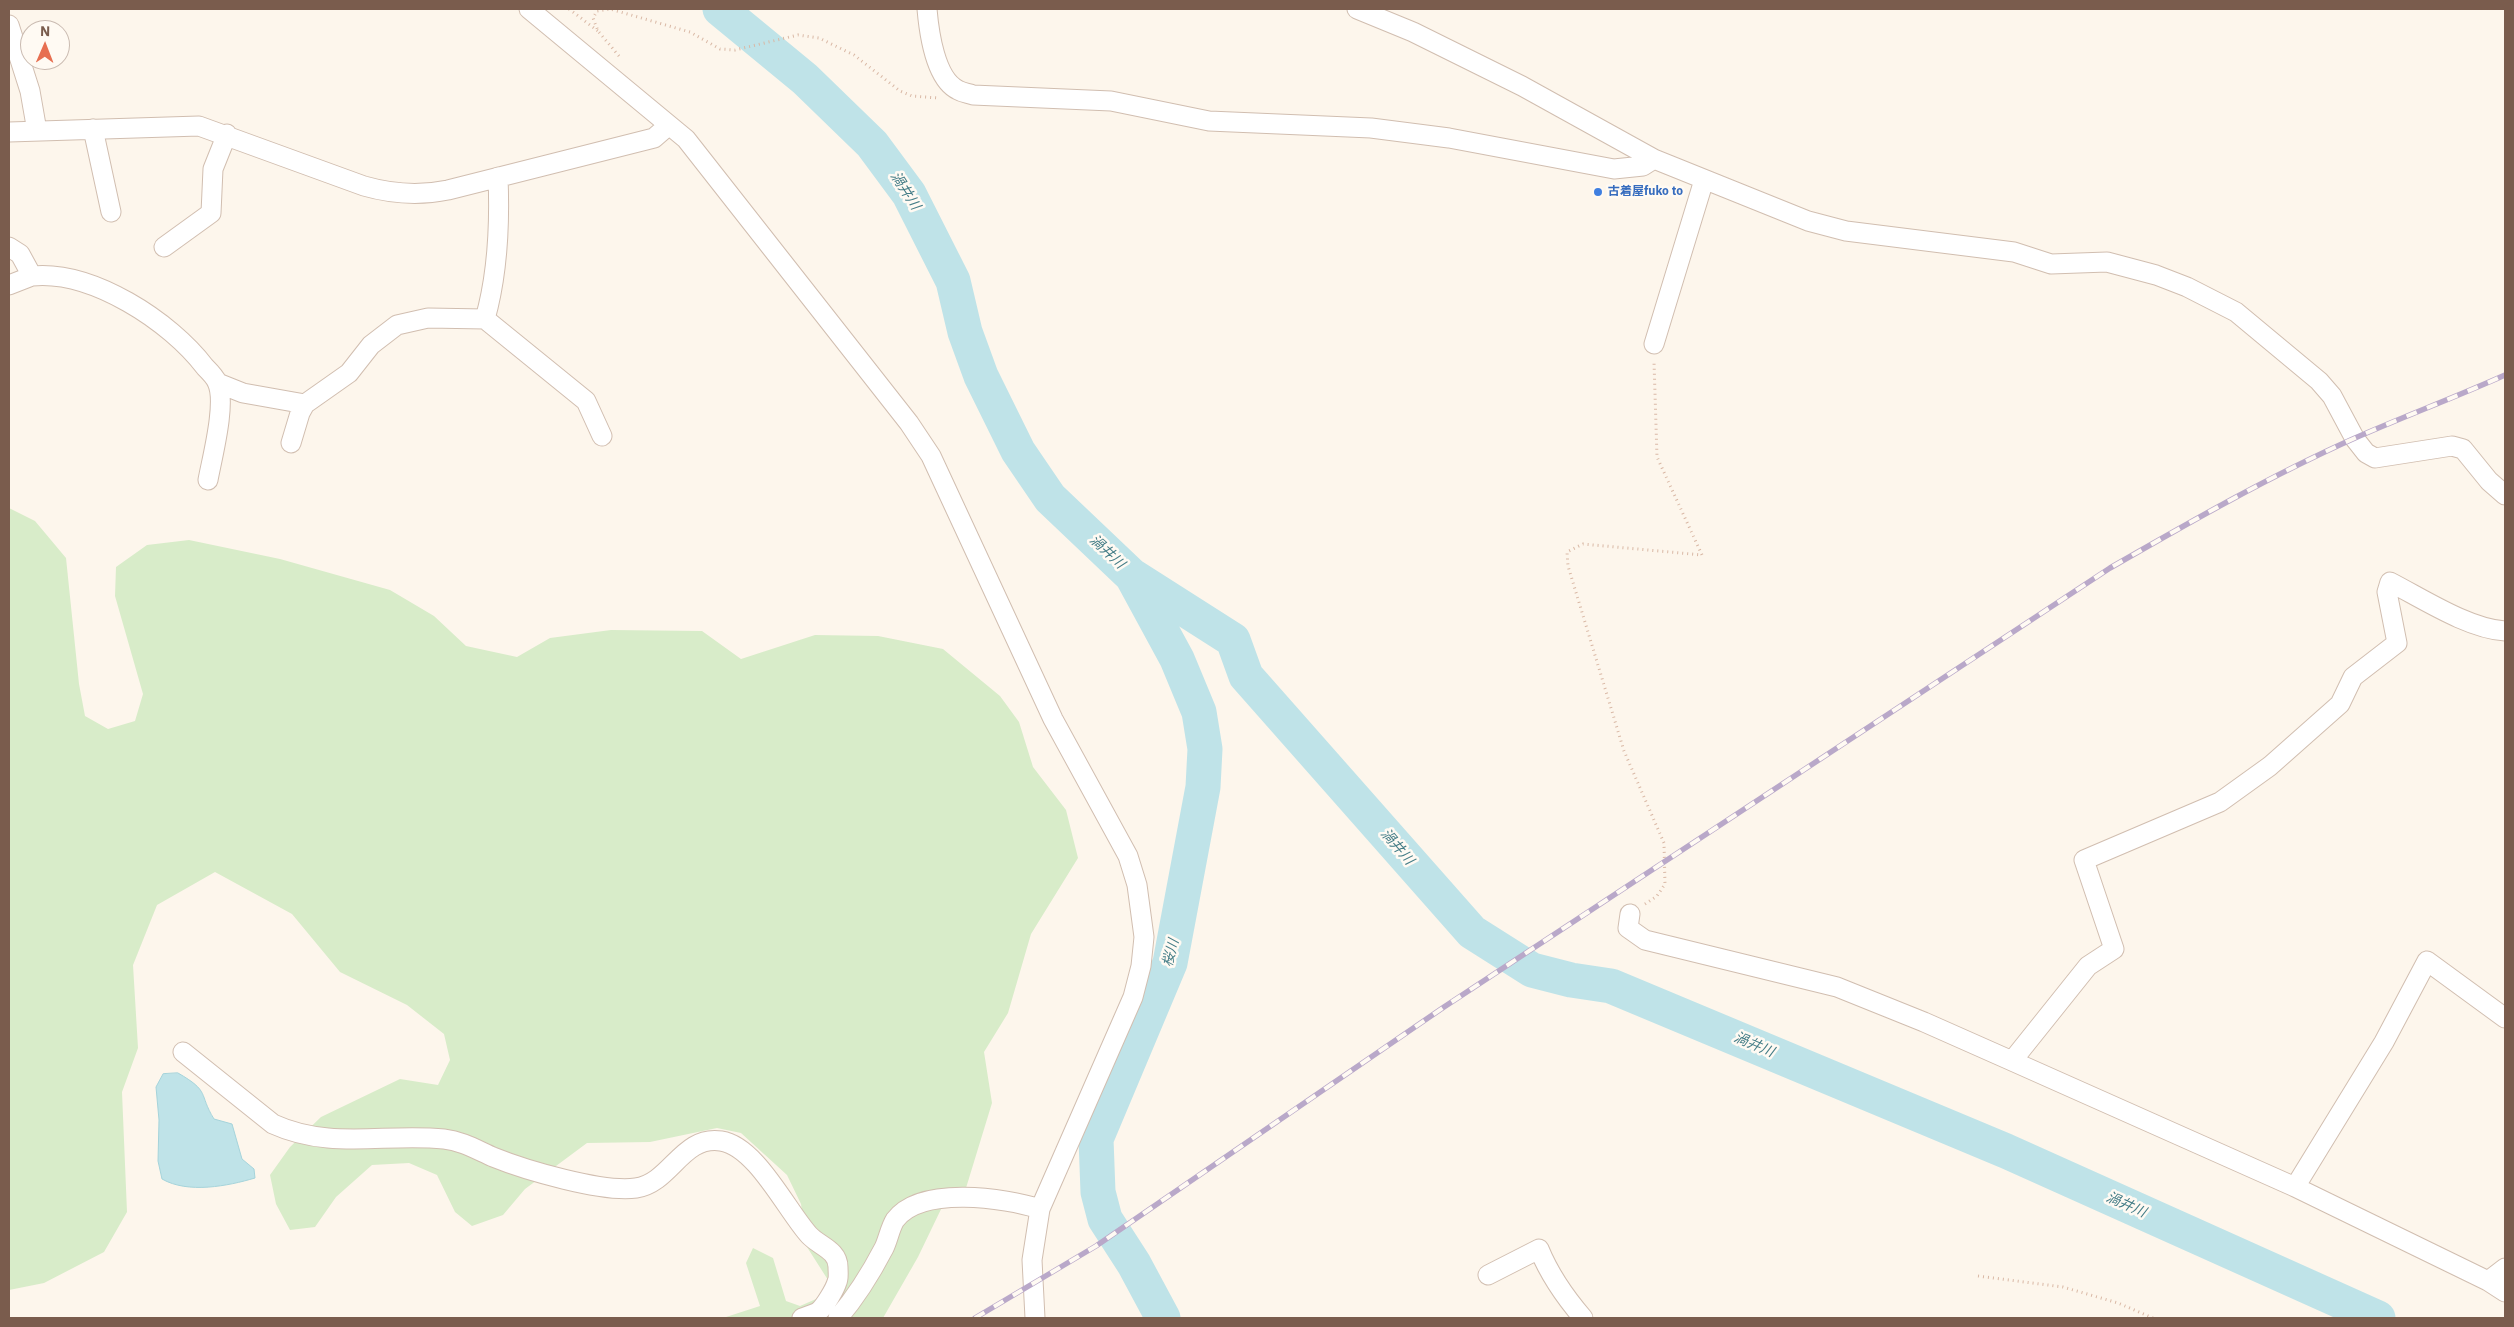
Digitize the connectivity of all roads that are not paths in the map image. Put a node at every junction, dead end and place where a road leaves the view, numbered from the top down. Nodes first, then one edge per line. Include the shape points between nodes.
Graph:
1 (529, 9) edge
2 (927, 9) edge
3 (1357, 9) edge
4 (9, 25) edge
5 (669, 125) junction
6 (93, 129) junction
7 (37, 131) junction
8 (9, 132) edge
9 (227, 134) junction
10 (1654, 159) junction
11 (498, 177) junction
12 (1704, 180) junction
13 (111, 212) dead end
14 (9, 247) edge
15 (164, 247) dead end
16 (32, 276) junction
17 (9, 284) edge
18 (485, 319) junction
19 (1654, 344) road end
20 (218, 383) junction
21 (305, 404) junction
22 (602, 436) dead end
23 (291, 443) dead end
24 (208, 480) dead end
25 (2505, 495) edge
26 (2505, 631) edge
27 (1630, 914) road end
28 (2505, 1018) edge
29 (183, 1052) dead end
30 (2012, 1061) junction
31 (2295, 1187) junction
32 (1040, 1209) junction
33 (2505, 1268) edge
34 (1488, 1275) dead end
35 (2488, 1282) junction
36 (2505, 1292) edge
37 (802, 1318) edge
38 (838, 1318) edge
39 (1035, 1318) edge
40 (1583, 1318) edge

1 - 5 street
2 - 10 street via 928,29 936,60 944,75 957,90 973,95 1111,101 1209,121 1372,128 1449,138 1614,170 1643,166
3 - 10 street via 1413,32 1513,82
4 - 7 street via 30,91
5 - 11 street via 654,138
5 - 32 street via 692,147 910,423 931,456 1053,719 1130,863 1137,885 1144,938 1141,966 1135,989
6 - 7 street
6 - 9 street via 188,125
6 - 13 street
7 - 8 street
9 - 11 street via 382,191 434,193
9 - 15 street via 213,169 211,213
10 - 12 street
11 - 18 street via 497,256 493,292
12 - 19 street
12 - 25 street via 1846,232 2014,252 2051,264 2107,262 2187,287 2236,312 2319,381 2332,396 2366,453 2375,458 2437,447 2458,447 2488,482
14 - 16 street via 20,254
16 - 17 street
16 - 20 street via 62,277 128,302 169,329 194,352
18 - 21 street via 428,318 397,325 371,345 349,373
18 - 22 street via 586,401
20 - 21 street via 243,393
20 - 24 street via 217,436
21 - 23 street
26 - 30 street via 2491,630 2468,621 2390,582 2387,592 2397,643 2353,677 2340,704 2270,766 2220,802 2084,860 2114,949 2088,966
27 - 30 street via 1628,928 1645,940 1837,987
28 - 31 street via 2426,961 2384,1042
29 - 37 street via 273,1124 288,1131 320,1139 444,1139 465,1144 494,1158 607,1188 636,1188 658,1181 682,1154 703,1142 722,1141 762,1168 795,1220 816,1243 832,1251 838,1263 837,1282 820,1311
30 - 31 street
31 - 35 street
32 - 38 street via 1019,1202 966,1196 925,1202 908,1210 896,1220 853,1301
32 - 39 street via 1032,1260
33 - 35 street
34 - 40 street via 1539,1250 1562,1293
35 - 36 street

